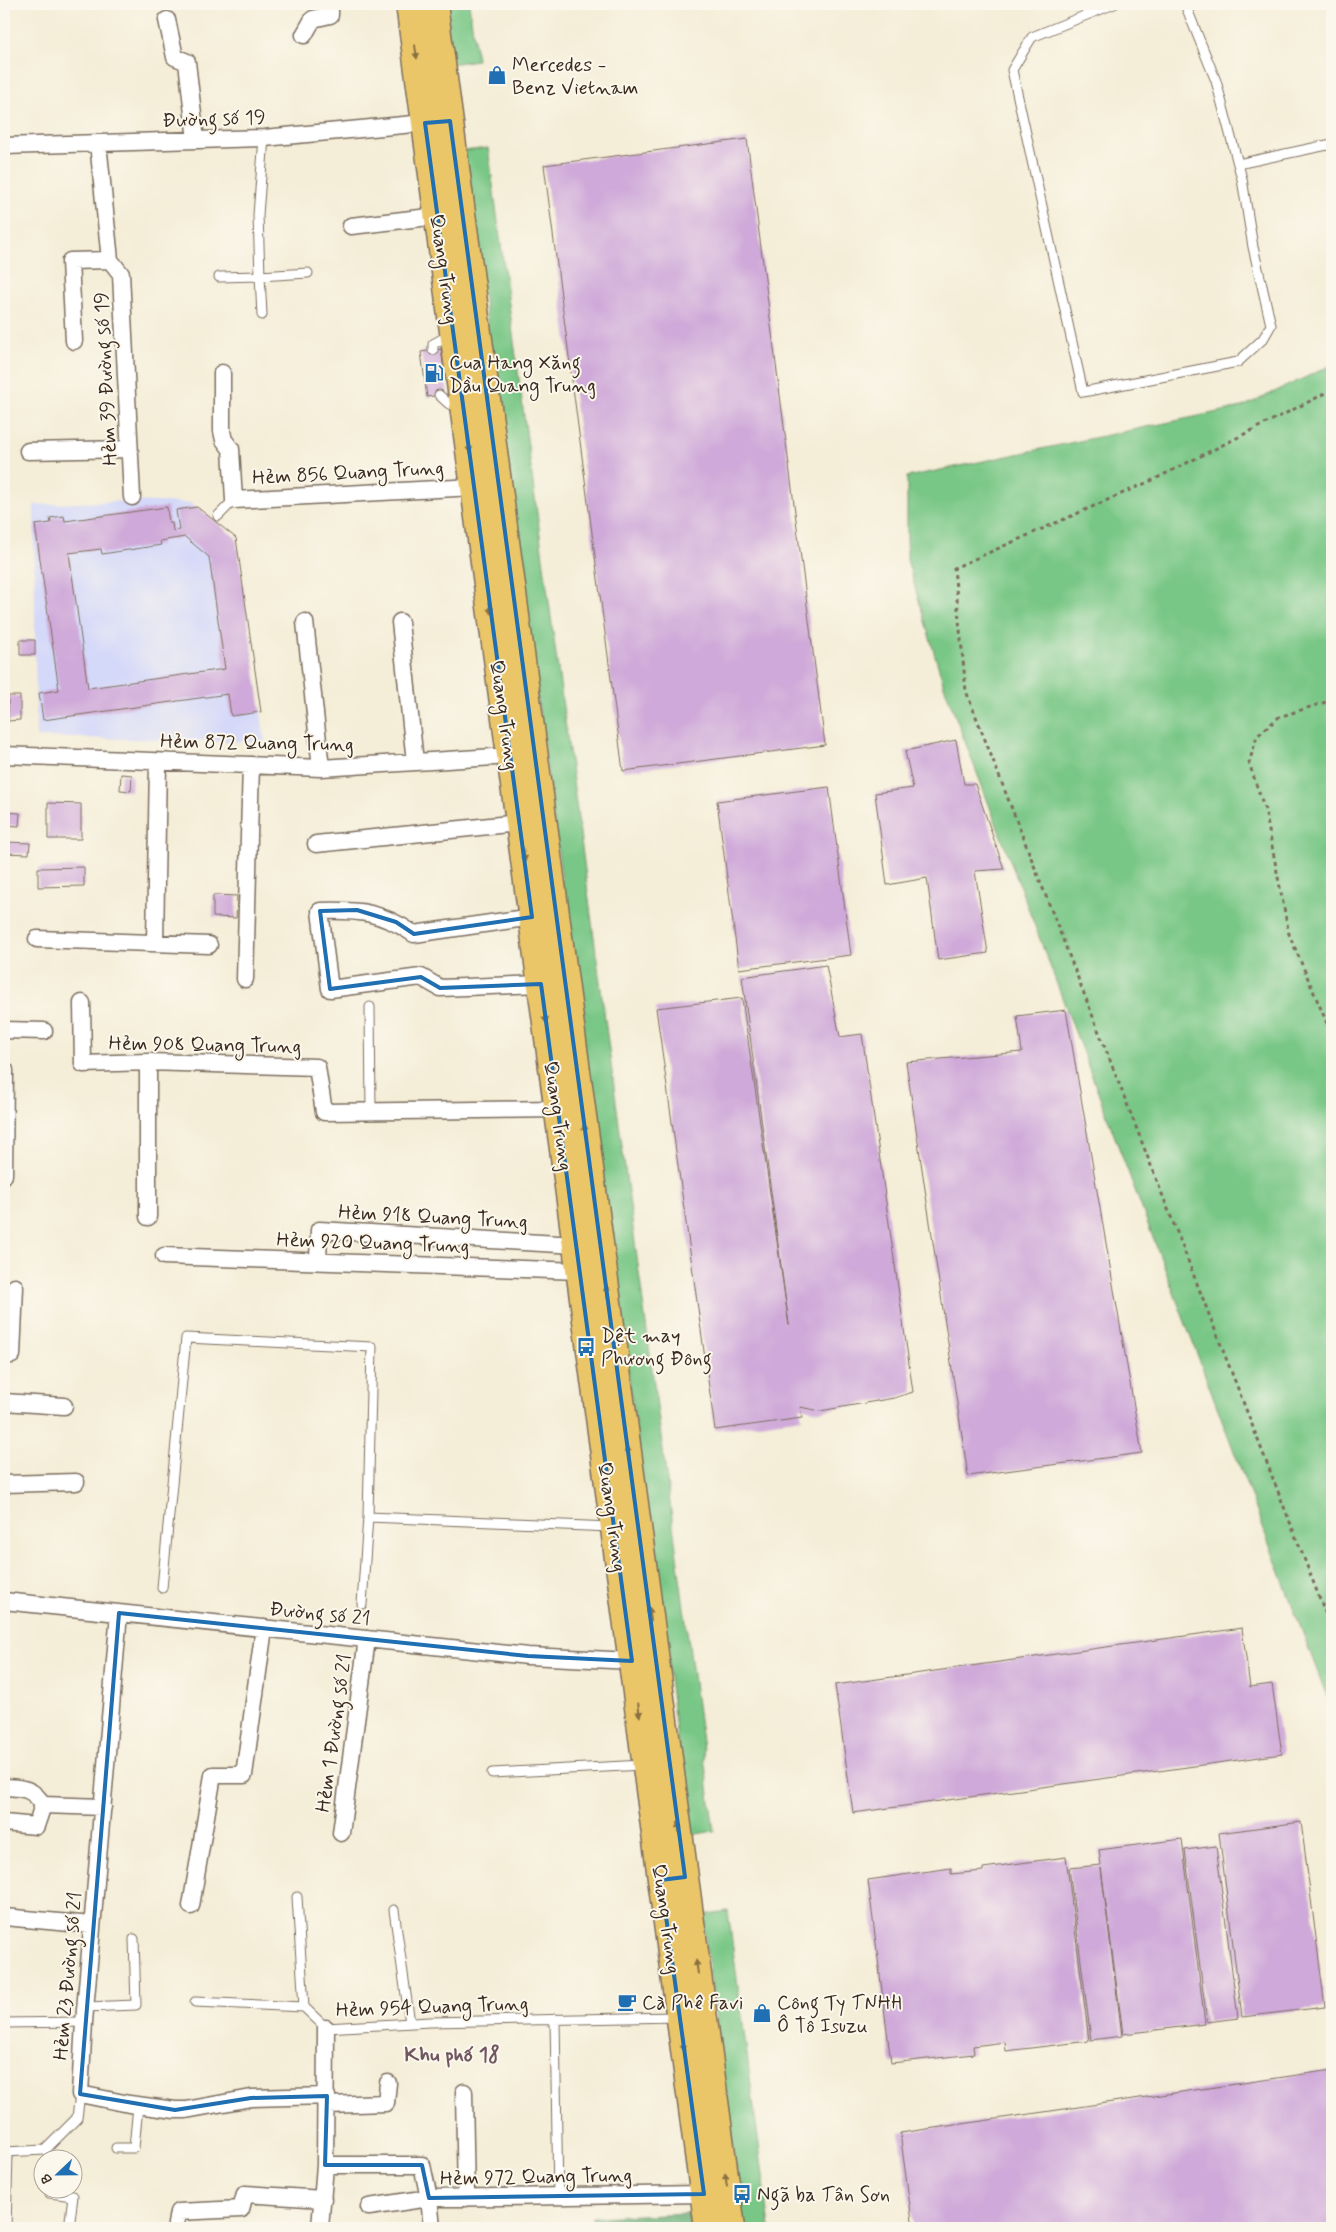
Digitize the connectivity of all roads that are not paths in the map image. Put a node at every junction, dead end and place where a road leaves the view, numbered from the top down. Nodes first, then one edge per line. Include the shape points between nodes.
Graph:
1 (330, 4) edge
2 (409, 4) edge
3 (434, 4) edge
4 (1114, 4) edge
5 (1185, 4) edge
6 (167, 20) dead end
7 (304, 35) dead end
8 (438, 122) junction
9 (264, 138) junction
10 (196, 140) junction
11 (98, 143) junction
12 (1332, 144) edge
13 (4, 146) edge
14 (1238, 164) junction
15 (438, 216) junction
16 (351, 226) dead end
17 (110, 260) junction
18 (308, 273) dead end
19 (260, 276) junction
20 (219, 277) dead end
21 (262, 315) dead end
22 (453, 333) junction
23 (74, 341) dead end
24 (433, 350) dead end
25 (222, 373) dead end
26 (439, 395) dead end
27 (463, 406) junction
28 (129, 449) junction
29 (28, 452) dead end
30 (474, 487) junction
31 (132, 497) dead end
32 (234, 500) junction
33 (218, 516) dead end
34 (305, 622) dead end
35 (400, 622) dead end
36 (4, 755) edge
37 (510, 756) junction
38 (158, 762) junction
39 (415, 762) junction
40 (251, 765) junction
41 (321, 768) junction
42 (520, 823) junction
43 (316, 844) dead end
44 (532, 917) junction
45 (37, 939) dead end
46 (155, 943) junction
47 (209, 944) dead end
48 (244, 979) dead end
49 (541, 984) junction
50 (82, 1003) dead end
51 (370, 1007) dead end
52 (4, 1030) edge
53 (44, 1031) dead end
54 (148, 1062) junction
55 (5, 1070) edge
56 (558, 1109) junction
57 (372, 1111) junction
58 (4, 1125) edge
59 (4, 1174) edge
60 (148, 1216) dead end
61 (576, 1245) junction
62 (164, 1256) dead end
63 (318, 1261) junction
64 (580, 1271) junction
65 (15, 1286) dead end
66 (4, 1355) edge
67 (4, 1402) edge
68 (64, 1406) dead end
69 (76, 1482) dead end
70 (4, 1484) edge
71 (368, 1516) junction
72 (614, 1527) junction
73 (162, 1588) dead end
74 (4, 1601) edge
75 (362, 1604) dead end
76 (119, 1613) junction
77 (264, 1628) junction
78 (368, 1639) junction
79 (644, 1662) junction
80 (646, 1764) junction
81 (492, 1774) dead end
82 (4, 1787) edge
83 (43, 1805) junction
84 (103, 1807) junction
85 (4, 1823) edge
86 (341, 1834) dead end
87 (673, 1878) junction
88 (297, 1897) dead end
89 (191, 1906) dead end
90 (394, 1910) dead end
91 (4, 1917) edge
92 (92, 1925) junction
93 (134, 1939) dead end
94 (195, 2002) dead end
95 (304, 2007) junction
96 (84, 2015) junction
97 (680, 2017) junction
98 (555, 2019) junction
99 (4, 2023) edge
100 (410, 2024) junction
101 (326, 2028) junction
102 (388, 2083) dead end
103 (464, 2092) dead end
104 (80, 2094) junction
105 (327, 2101) junction
106 (138, 2106) junction
107 (116, 2148) dead end
108 (49, 2150) edge
109 (6, 2152) edge
110 (32, 2154) edge
111 (325, 2165) junction
112 (704, 2194) junction
113 (558, 2197) junction
114 (430, 2198) junction
115 (466, 2198) junction
116 (323, 2199) junction
117 (72, 2200) edge
118 (369, 2207) dead end
119 (176, 2224) dead end
120 (6, 2228) edge
121 (69, 2228) edge
122 (320, 2228) edge
123 (432, 2228) edge
124 (708, 2228) edge
125 (732, 2228) edge

1 - 7 street via 330,14 313,19
2 -> 8 main road, Quang Trung
3 - 8 main road, Quang Trung
4 - 14 lane via 1032,37 1012,70 1083,392 1238,362 1263,338 1271,325
5 - 14 lane via 1216,81
6 - 10 street via 175,57 187,62
8 - 9 street, Đường số 19
8 - 15 main road, Quang Trung
79 -> 8 main road, Quang Trung
9 - 10 street, Đường số 19
9 - 19 lane via 258,215
10 - 11 street, Đường số 19
11 - 13 street, Đường số 19
11 - 17 street, Hẻm 39 Đường số 19
12 - 14 lane
15 - 16 street
15 - 22 main road, Quang Trung
17 - 23 street via 70,261
17 - 28 street, Hẻm 39 Đường số 19 via 121,274
18 - 19 lane
19 - 20 lane
19 - 21 lane
22 - 24 lane via 434,344
22 - 27 main road, Quang Trung
25 - 32 street, Hẻm 856 Quang Trung via 222,431 231,450
26 - 27 lane via 449,404
27 -> 30 main road, Quang Trung
28 - 29 street
28 - 31 street, Hẻm 39 Đường số 19
30 - 32 street, Hẻm 856 Quang Trung
30 -> 37 main road, Quang Trung
32 - 33 lane
34 - 41 street
35 - 39 street
36 - 38 street, Hẻm 872 Quang Trung
37 - 39 street, Hẻm 872 Quang Trung
37 - 42 main road, Quang Trung
38 - 40 street, Hẻm 872 Quang Trung
38 - 46 street
39 - 41 street, Hẻm 872 Quang Trung
40 - 41 street, Hẻm 872 Quang Trung
40 - 48 street
42 - 43 street
42 -> 44 main road, Quang Trung
44 - 49 main road, Quang Trung
44 - 49 street via 414,934 396,922 357,910 320,911 330,989 421,977 440,988
45 - 46 street
46 - 47 street
49 -> 56 main road, Quang Trung
50 - 54 street, Hẻm 908 Quang Trung via 83,1064
51 - 57 lane
52 - 53 street
54 - 57 street, Hẻm 908 Quang Trung via 316,1067 324,1112
54 - 60 street
55 - 58 street
56 - 57 street, Hẻm 908 Quang Trung
56 - 61 main road, Quang Trung
58 - 59 street
61 - 63 street, Hẻm 918 Quang Trung via 319,1230
61 - 64 main road, Quang Trung
62 - 63 street, Hẻm 920 Quang Trung
63 - 64 street, Hẻm 920 Quang Trung
64 - 72 main road, Quang Trung
65 - 66 street via 12,1355
67 - 68 street
69 - 70 street
71 - 72 lane
71 - 73 lane via 372,1347 186,1338
71 - 75 lane
72 - 79 main road, Quang Trung
74 - 76 street, Đường số 21
76 - 77 street, Đường số 21
76 - 84 street, Hẻm 23 Đường số 21
77 - 78 street, Đường số 21
77 - 89 street via 244,1775 213,1775
78 - 79 street, Đường số 21 via 528,1656
78 - 86 street, Hẻm 1 Đường số 21
79 -> 80 main road, Quang Trung
87 -> 79 main road, Quang Trung
80 - 81 lane
80 - 87 main road, Quang Trung
82 - 83 street via 21,1788 37,1794
83 - 84 street
83 - 85 street via 36,1826
84 - 92 street, Hẻm 23 Đường số 21
87 - 97 main road, Quang Trung
125 -> 87 main road, Quang Trung
88 - 95 lane
90 - 100 lane
91 - 92 street
92 - 96 street, Hẻm 23 Đường số 21
93 - 96 lane via 136,2005
94 - 95 lane
95 - 101 lane, Hẻm 954 Quang Trung
96 - 99 lane
96 - 104 street, Hẻm 23 Đường số 21
97 - 98 lane, Hẻm 954 Quang Trung
97 -> 112 main road, Quang Trung
98 - 100 lane, Hẻm 954 Quang Trung
98 - 113 lane
100 - 101 lane, Hẻm 954 Quang Trung
101 - 105 street
102 - 105 street via 386,2103
103 - 115 street
104 - 106 street
104 - 108 lane via 77,2118
105 - 106 street via 251,2098 186,2110
105 - 111 street
106 - 107 lane via 134,2148
109 - 110 lane
109 - 120 lane
111 - 114 street via 422,2165
111 - 116 street
112 - 113 street, Hẻm 972 Quang Trung
112 - 124 main road, Quang Trung
113 - 115 street, Hẻm 972 Quang Trung
114 - 115 street, Hẻm 972 Quang Trung
114 - 118 street, Hẻm 972 Quang Trung
114 - 123 street
116 - 119 street via 245,2194 241,2209 178,2212
116 - 122 street
117 - 121 lane

